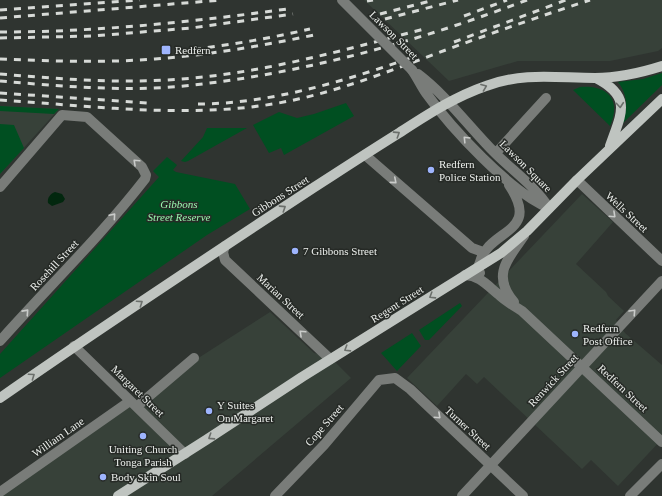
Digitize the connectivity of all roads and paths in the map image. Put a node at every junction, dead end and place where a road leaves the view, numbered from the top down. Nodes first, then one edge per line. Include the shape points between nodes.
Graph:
1 (342, 0) edge
2 (662, 66) edge
3 (412, 70) junction
4 (596, 78) junction
5 (546, 98) dead end
6 (662, 99) edge
7 (448, 103) junction
8 (438, 108) junction
9 (609, 149) junction
10 (496, 153) junction
11 (365, 155) junction
12 (503, 177) junction
13 (577, 180) junction
14 (0, 187) edge
15 (549, 208) junction
16 (528, 231) junction
17 (225, 246) junction
18 (483, 252) junction
19 (662, 261) edge
20 (478, 267) junction
21 (465, 275) junction
22 (662, 281) edge
23 (494, 291) junction
24 (522, 311) junction
25 (0, 341) edge
26 (74, 346) junction
27 (194, 358) dead end
28 (330, 359) junction
29 (583, 367) junction
30 (395, 378) joint
31 (0, 398) edge
32 (130, 401) junction
33 (141, 403) dead end
34 (662, 442) edge
35 (185, 454) junction
36 (662, 464) edge
37 (491, 466) junction
38 (0, 492) edge
39 (118, 496) edge
40 (276, 496) edge
41 (462, 496) edge
42 (523, 496) edge
43 (630, 496) edge

1 - 3 street, Lawson Street, bridge
2 - 4 main road via 634,74
3 - 7 street, Lawson Street via 435,88
3 - 8 street, Lawson Street
7 -> 4 main road, Gibbons Street via 488,85 518,78
4 -> 9 main road via 612,88 620,100 620,116
5 - 10 street
6 - 9 main road, Regent Street
7 - 8 main road, Gibbons Street
7 - 10 street, Lawson Square
11 -> 8 main road, Gibbons Street
12 -> 8 street, Lawson Square
9 - 13 main road, Regent Street
10 - 15 street, Lawson Square via 538,192
17 -> 11 main road, Gibbons Street
11 -> 18 street via 472,248
12 - 15 street, Lawson Square
12 - 18 street via 517,199 519,214 512,228
13 - 15 main road, Regent Street
13 -> 19 street, Wells Street
25 -> 14 street, Rosehill Street via 70,266 146,175 145,171 87,117 62,115
15 - 16 main road, Regent Street
16 - 20 main road, Regent Street
16 - 24 street via 505,264 502,277 506,292
26 -> 17 main road, Gibbons Street
28 -> 17 street, Marian Street via 225,260
18 - 20 street
20 - 21 main road, Regent Street
20 - 23 street, Redfern Street
21 - 23 street, Redfern Street via 478,278
21 -> 28 main road, Regent Street
29 -> 22 street, Renwick Street
23 - 24 street, Redfern Street
24 - 29 street, Redfern Street
31 -> 26 main road, Gibbons Street
26 - 32 street, Margaret Street
27 - 33 street
28 -> 35 main road, Regent Street
29 - 34 street, Redfern Street
29 - 37 street, Renwick Street
30 -> 37 street, Turner Street
30 - 40 street, Cope Street via 379,380 324,445
32 - 35 street, Margaret Street
32 - 38 street, William Lane
35 - 39 main road, Regent Street
36 - 43 street
37 - 41 street, Renwick Street
37 - 42 street, Turner Street

